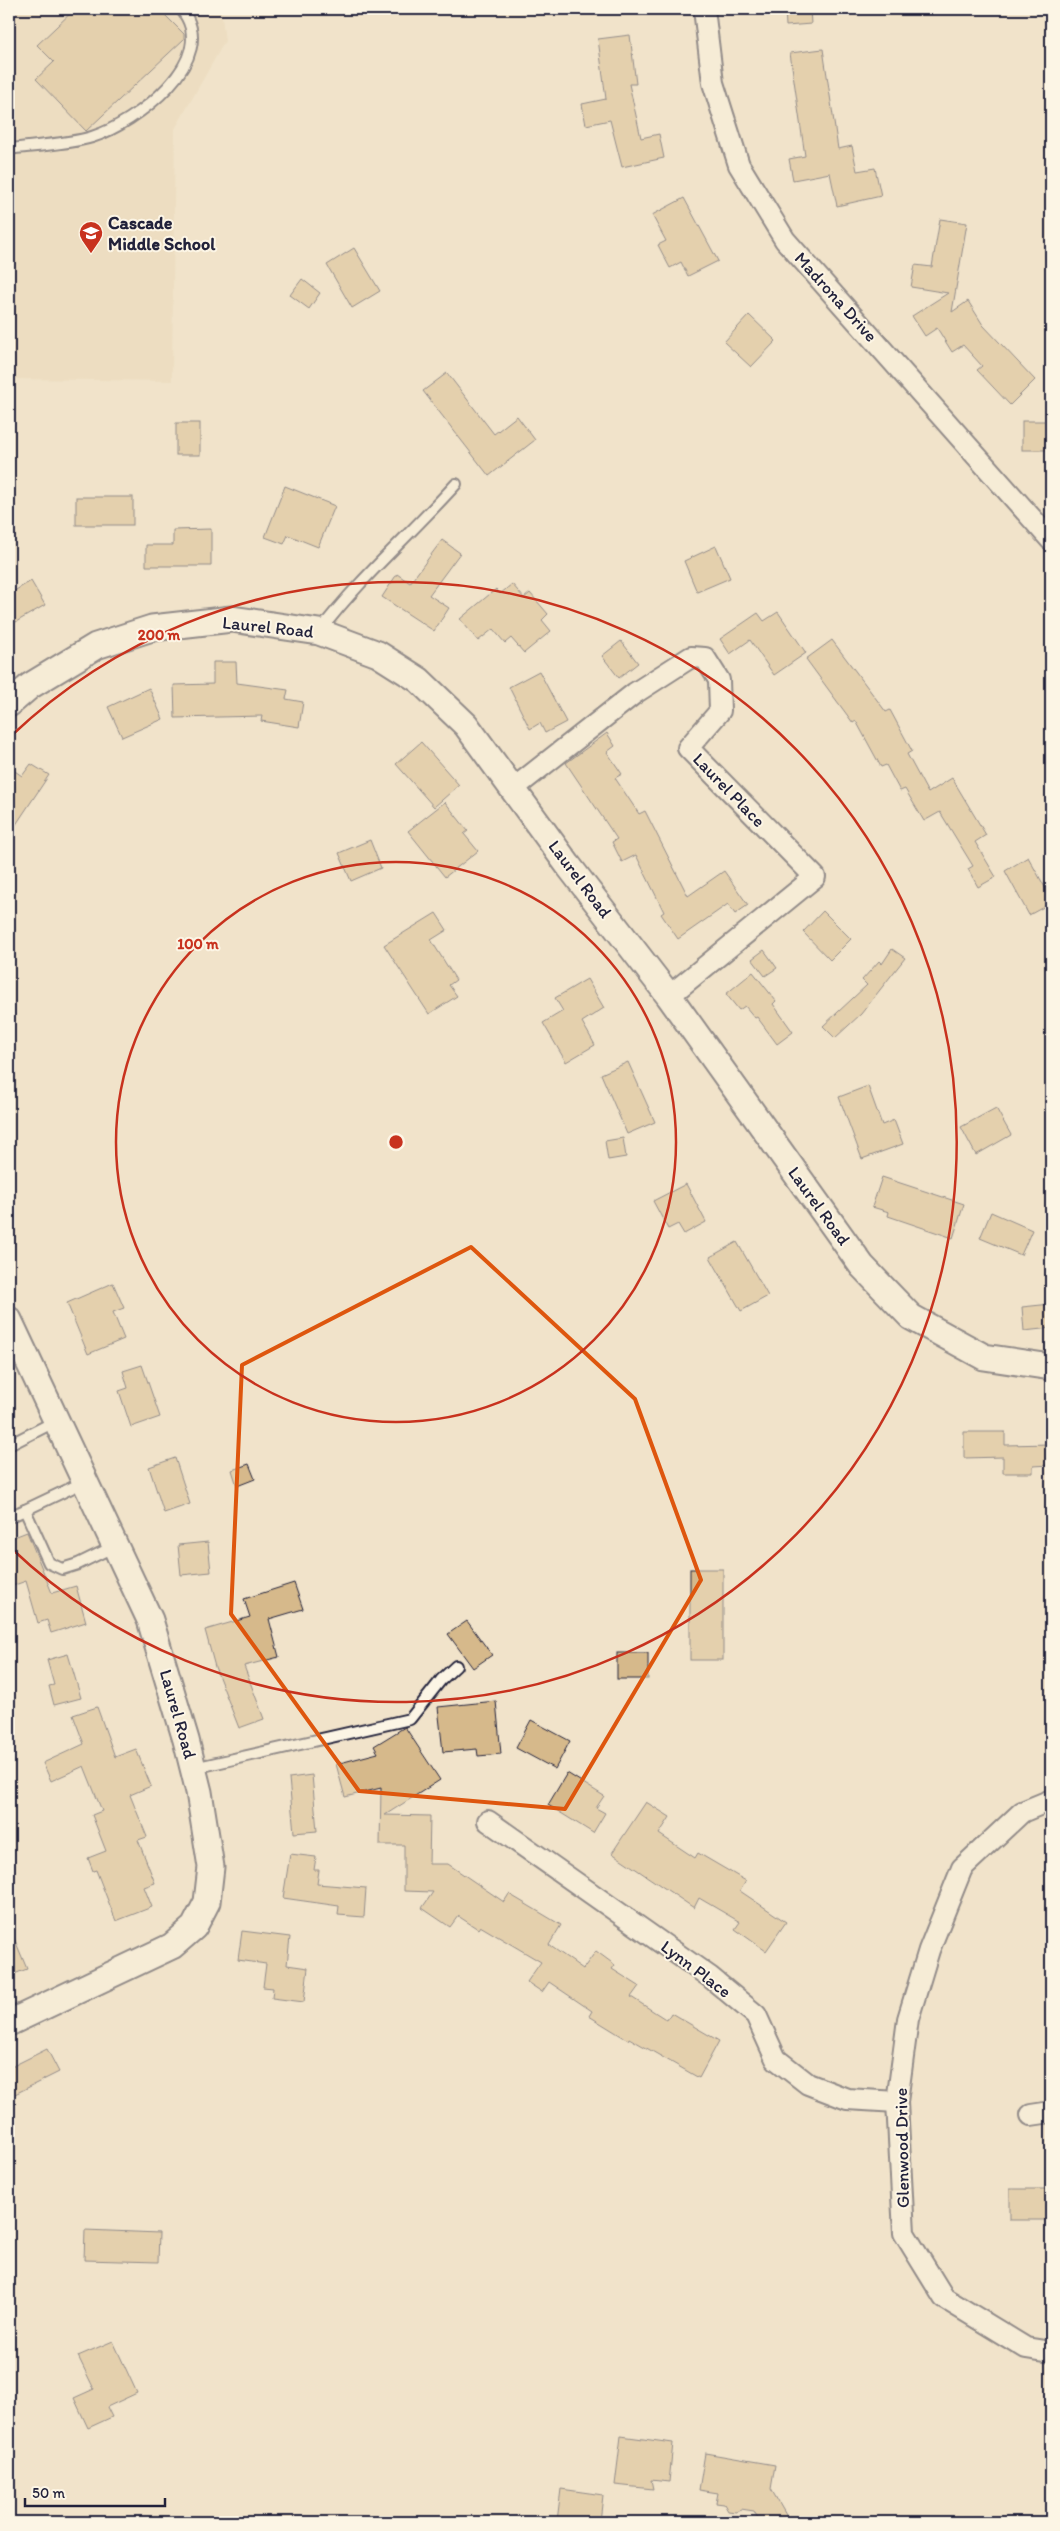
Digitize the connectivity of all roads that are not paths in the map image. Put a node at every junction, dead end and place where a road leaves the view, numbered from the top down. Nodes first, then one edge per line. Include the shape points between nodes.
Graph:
1 (181, 9) edge
2 (704, 9) edge
3 (9, 148) edge
4 (456, 484) dead end
5 (1051, 540) edge
6 (319, 632) junction
7 (9, 704) edge
8 (513, 789) junction
9 (669, 996) junction
10 (9, 1320) edge
11 (1051, 1367) edge
12 (56, 1421) junction
13 (9, 1445) edge
14 (85, 1481) junction
15 (25, 1510) junction
16 (9, 1517) edge
17 (115, 1546) junction
18 (456, 1666) dead end
19 (193, 1768) junction
20 (1051, 1800) edge
21 (488, 1821) dead end
22 (9, 2023) edge
23 (897, 2102) junction
24 (1051, 2112) edge
25 (1031, 2115) dead end
26 (1051, 2352) edge

1 - 3 lane via 192,36 191,54 180,75 131,118 92,137
2 - 5 street, Madrona Drive via 713,83 739,165 785,240
4 - 6 lane via 345,597
6 - 7 street, Laurel Road via 232,620 152,628 96,646 30,686
6 - 8 street, Laurel Road via 378,654 419,680 466,725
8 - 9 street, Laurel Road
8 - 9 street, Laurel Place via 635,693 691,657 704,658 720,680 720,711 688,748 815,877
9 - 11 street, Laurel Road via 862,1266 911,1317 984,1357
10 - 12 street, Laurel Road
12 - 13 lane
12 - 14 street, Laurel Road
14 - 15 lane
14 - 17 street, Laurel Road
15 - 16 lane
15 - 17 lane via 49,1562 62,1569
17 - 19 street, Laurel Road via 150,1620
18 - 19 lane via 410,1719
19 - 22 street, Laurel Road via 211,1867 207,1902 194,1927 172,1946
20 - 23 street, Glenwood Drive via 1022,1812 962,1868 929,1950 908,2019
21 - 23 street, Lynn Place via 710,1977 756,2015 776,2059 808,2084 847,2099
23 - 26 street, Glenwood Drive via 904,2233 934,2282 944,2298 1026,2348
24 - 25 street

